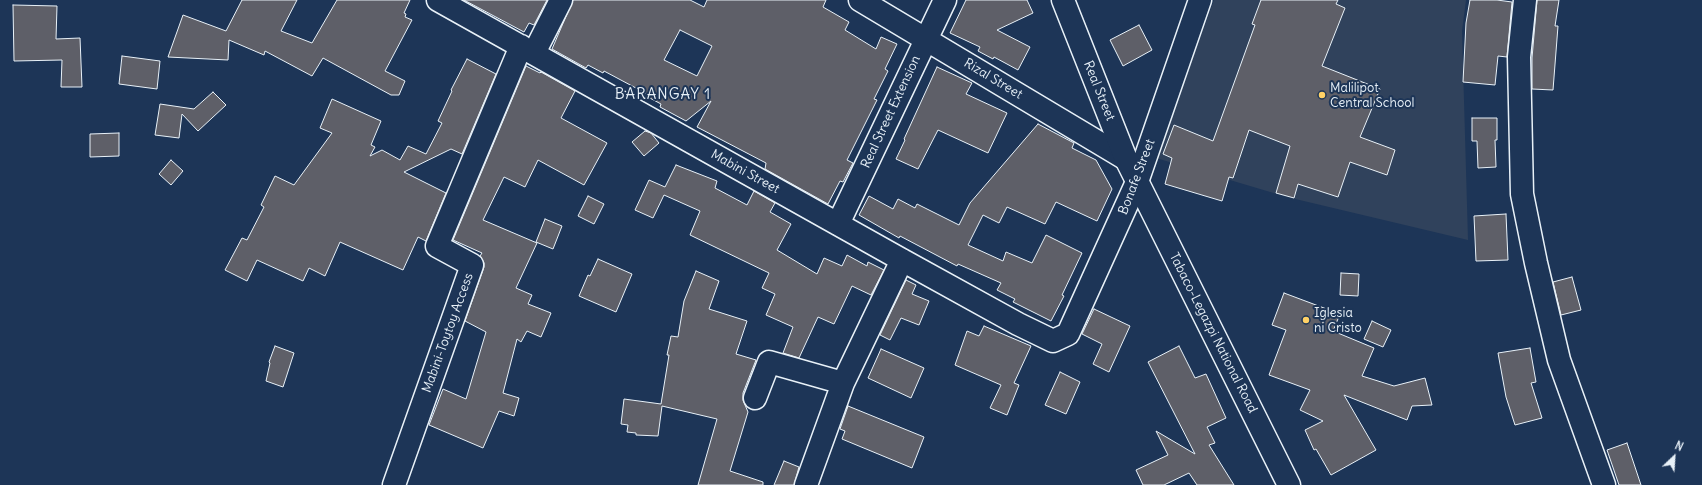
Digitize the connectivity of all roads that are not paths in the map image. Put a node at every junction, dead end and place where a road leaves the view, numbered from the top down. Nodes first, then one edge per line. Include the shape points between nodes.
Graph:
1 (438, 0) edge
2 (561, 0) edge
3 (860, 0) edge
4 (945, 0) edge
5 (1063, 0) edge
6 (1200, 0) edge
7 (1525, 0) edge
8 (926, 39) junction
9 (528, 50) junction
10 (1126, 159) junction
11 (1137, 182) junction
12 (838, 224) junction
13 (902, 260) junction
14 (1053, 341) joint
15 (843, 384) junction
16 (755, 398) dead end
17 (394, 485) edge
18 (806, 485) edge
19 (1289, 485) edge
20 (1604, 485) edge

1 - 9 street, Mabini Street
2 - 9 street
3 - 8 street, Rizal Street
4 - 8 street, Real Street Extension
5 - 10 street, Real Street
6 - 11 street, Bonafe Street
7 - 20 street via 1519,57 1523,202 1559,360
8 - 10 street, Rizal Street
8 - 12 street, Real Street Extension
9 - 12 street, Mabini Street
9 - 17 street, Mabini-Toytoy Access via 437,246 472,265
10 - 11 street, Real Street
11 - 14 street, Bonafe Street via 1068,334
11 - 19 street, Tabaco-Legazpi National Road
12 - 13 street, Mabini Street
13 - 14 street, Mabini Street
13 - 15 street
15 - 16 street via 769,362
15 - 18 street

